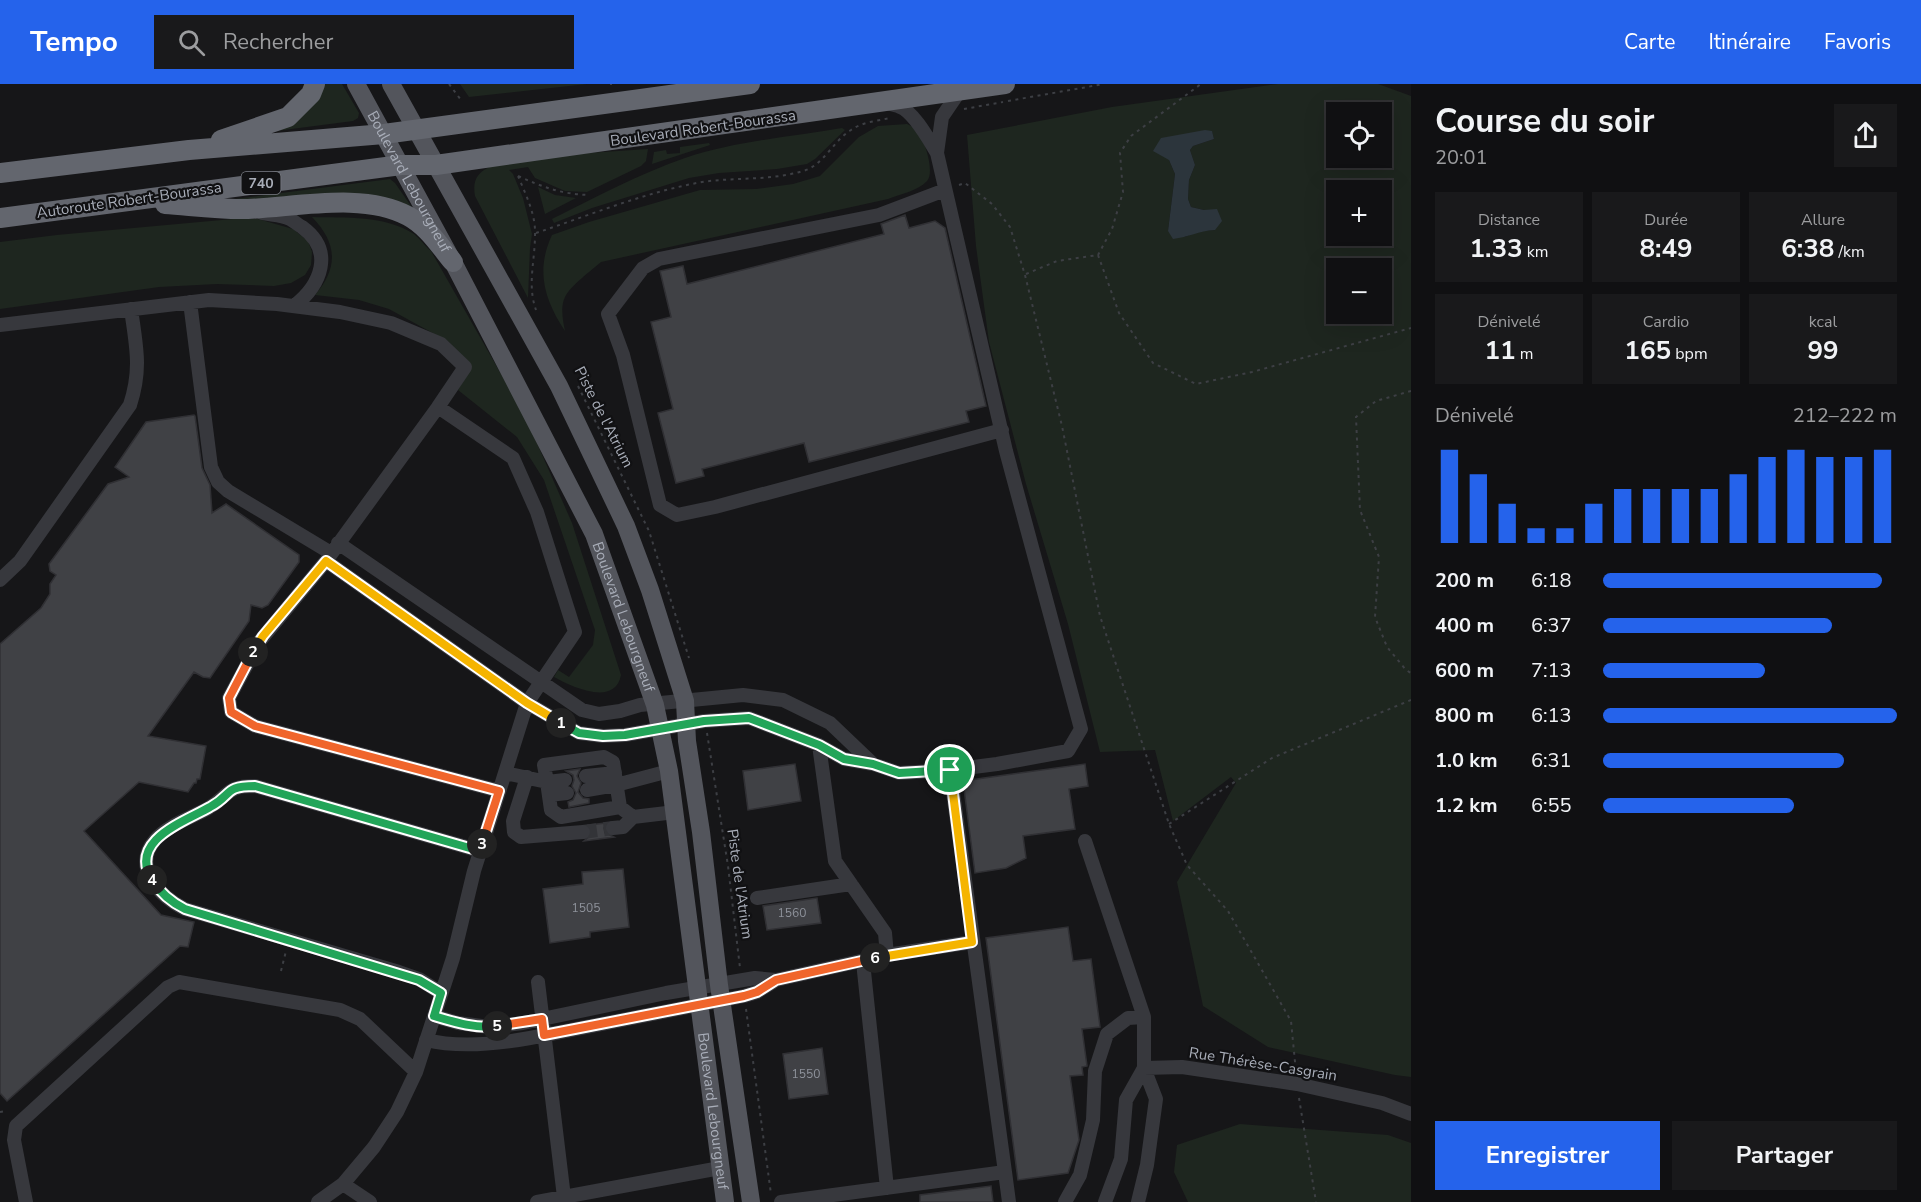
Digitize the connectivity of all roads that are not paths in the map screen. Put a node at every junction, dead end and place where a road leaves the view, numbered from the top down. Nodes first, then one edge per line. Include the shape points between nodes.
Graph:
1 (315, 84) edge
2 (356, 84) edge
3 (391, 84) edge
4 (750, 84) edge
5 (1005, 84) edge
6 (960, 101) junction
7 (887, 110) junction
8 (416, 128) junction
9 (384, 134) junction
10 (189, 150) junction
11 (937, 153) junction
12 (401, 165) junction
13 (436, 165) junction
14 (0, 173) edge
15 (945, 190) junction
16 (121, 201) junction
17 (245, 209) junction
18 (0, 218) edge
19 (453, 262) junction
20 (190, 302) junction
21 (294, 306) junction
22 (130, 309) junction
23 (0, 324) edge
24 (438, 407) junction
25 (1002, 430) junction
26 (332, 552) junction
27 (0, 580) edge
28 (540, 684) junction
29 (685, 701) junction
30 (527, 703) junction
31 (655, 705) junction
32 (685, 724) junction
33 (660, 727) junction
34 (819, 745) junction
35 (873, 764) junction
36 (950, 770) junction
37 (669, 771) junction
38 (505, 773) junction
39 (527, 777) junction
40 (615, 779) junction
41 (586, 783) dead end
42 (566, 786) dead end
43 (548, 789) junction
44 (499, 791) junction
45 (620, 807) junction
46 (675, 812) junction
47 (561, 817) junction
48 (633, 817) junction
49 (613, 828) tunnel mouth
50 (583, 832) tunnel mouth
51 (555, 835) junction
52 (1085, 841) dead end
53 (480, 851) junction
54 (851, 884) junction
55 (757, 898) dead end
56 (972, 942) junction
57 (887, 955) junction
58 (864, 962) junction
59 (537, 982) dead end
60 (441, 993) junction
61 (720, 993) junction
62 (698, 997) junction
63 (434, 1016) junction
64 (1144, 1017) junction
65 (542, 1019) junction
66 (544, 1035) junction
67 (426, 1040) junction
68 (1144, 1068) junction
69 (416, 1072) junction
70 (1411, 1114) edge
71 (720, 1168) junction
72 (1005, 1172) junction
73 (343, 1184) junction
74 (887, 1188) junction
75 (564, 1197) junction
76 (26, 1202) edge
77 (318, 1202) edge
78 (370, 1202) edge
79 (537, 1202) edge
80 (725, 1202) edge
81 (751, 1202) edge
82 (781, 1202) edge
83 (1009, 1202) edge
84 (1065, 1202) edge
85 (1105, 1202) edge
86 (1138, 1202) edge

1 - 10 highway via 301,106 288,117
2 - 9 main road, Boulevard Lebourgneuf
3 - 8 main road, Boulevard Lebourgneuf
4 - 8 highway
5 - 6 highway, Boulevard Robert-Bourassa
6 - 7 highway, Boulevard Robert-Bourassa
6 - 11 street via 942,117
7 - 11 street via 901,107 907,111
7 - 13 highway, Boulevard Robert-Bourassa
8 - 9 highway
8 - 13 main road, Boulevard Lebourgneuf
9 - 10 highway
9 - 12 main road, Boulevard Lebourgneuf
10 - 14 highway
11 - 15 street
12 - 13 highway, Boulevard Robert-Bourassa
12 - 16 highway, Autoroute Robert-Bourassa / 740
12 - 19 main road, Boulevard Lebourgneuf
13 - 29 main road, Boulevard Lebourgneuf via 559,386 626,526
15 - 25 street
15 - 25 street via 879,214 659,259 643,268 608,314 623,355 660,505 677,515
16 - 17 highway
16 - 18 highway, Autoroute Robert-Bourassa / 740
17 - 19 highway via 354,203 388,208 424,227
17 - 21 street via 290,219 317,242 321,270 307,296
19 - 31 main road, Boulevard Lebourgneuf via 594,534
20 - 21 street
20 - 22 street
20 - 26 street via 211,467 218,482
21 - 24 street via 391,323 441,344 465,367
22 - 23 street
22 - 27 street via 138,362 137,384 130,405 20,561
24 - 26 street
24 - 28 street via 513,458 537,512 575,632
25 - 36 street via 1081,729 1068,751
26 - 28 street
26 - 30 street
26 - 44 street via 259,642 229,698 231,712 255,726
28 - 30 street
28 - 31 street via 582,710 599,714
29 - 31 street
29 - 32 main road, Boulevard Lebourgneuf
29 - 35 street via 742,695 783,700 830,723
30 - 33 street via 579,733 625,735
30 - 38 street
31 - 33 main road, Boulevard Lebourgneuf
32 - 33 street
32 - 34 street via 749,718
32 - 61 main road, Boulevard Lebourgneuf
33 - 37 main road, Boulevard Lebourgneuf
34 - 35 street via 844,759
34 - 54 street via 835,861
35 - 36 street via 899,773
36 - 56 street
37 - 40 street
37 - 46 main road, Boulevard Lebourgneuf
38 - 39 street
38 - 44 street
39 - 43 street
39 - 51 street via 513,821 514,832 521,837
40 - 41 street
40 - 43 street via 613,762 604,757 544,765
40 - 45 street
42 - 43 street
43 - 47 street via 551,810
44 - 53 street
45 - 47 street
45 - 48 street
46 - 48 street
46 - 62 main road, Boulevard Lebourgneuf
47 - 51 street
48 - 49 street via 623,827
50 - 51 street
52 - 64 street
53 - 60 street
53 - 60 street via 255,786 238,786 218,803 171,827 155,840 147,854 147,871 158,890 185,909 409,976
54 - 55 street
54 - 57 street via 885,933
56 - 57 street
56 - 72 street
57 - 58 street
58 - 61 street via 776,980 757,992
58 - 74 street
59 - 65 street
60 - 63 street
61 - 62 street
61 - 81 main road, Boulevard Lebourgneuf
62 - 65 street via 666,993
62 - 66 street
62 - 71 main road, Boulevard Lebourgneuf
63 - 65 street via 489,1027
63 - 67 street
64 - 68 street
64 - 84 street via 1128,1018 1107,1034 1095,1071 1093,1120 1080,1175
65 - 66 street
66 - 67 street via 503,1043
66 - 75 street
67 - 69 street
68 - 70 street, Rue Thérèse-Casgrain via 1182,1067 1297,1084 1382,1103
68 - 85 street via 1126,1100 1121,1159
68 - 86 street via 1156,1099
69 - 73 street via 397,1112
69 - 76 street via 360,1019 340,1010 179,982 168,987 16,1126 14,1140
71 - 75 street
71 - 80 main road, Boulevard Lebourgneuf
72 - 74 street
72 - 83 street
73 - 77 street
73 - 78 street
74 - 82 street
75 - 79 street

